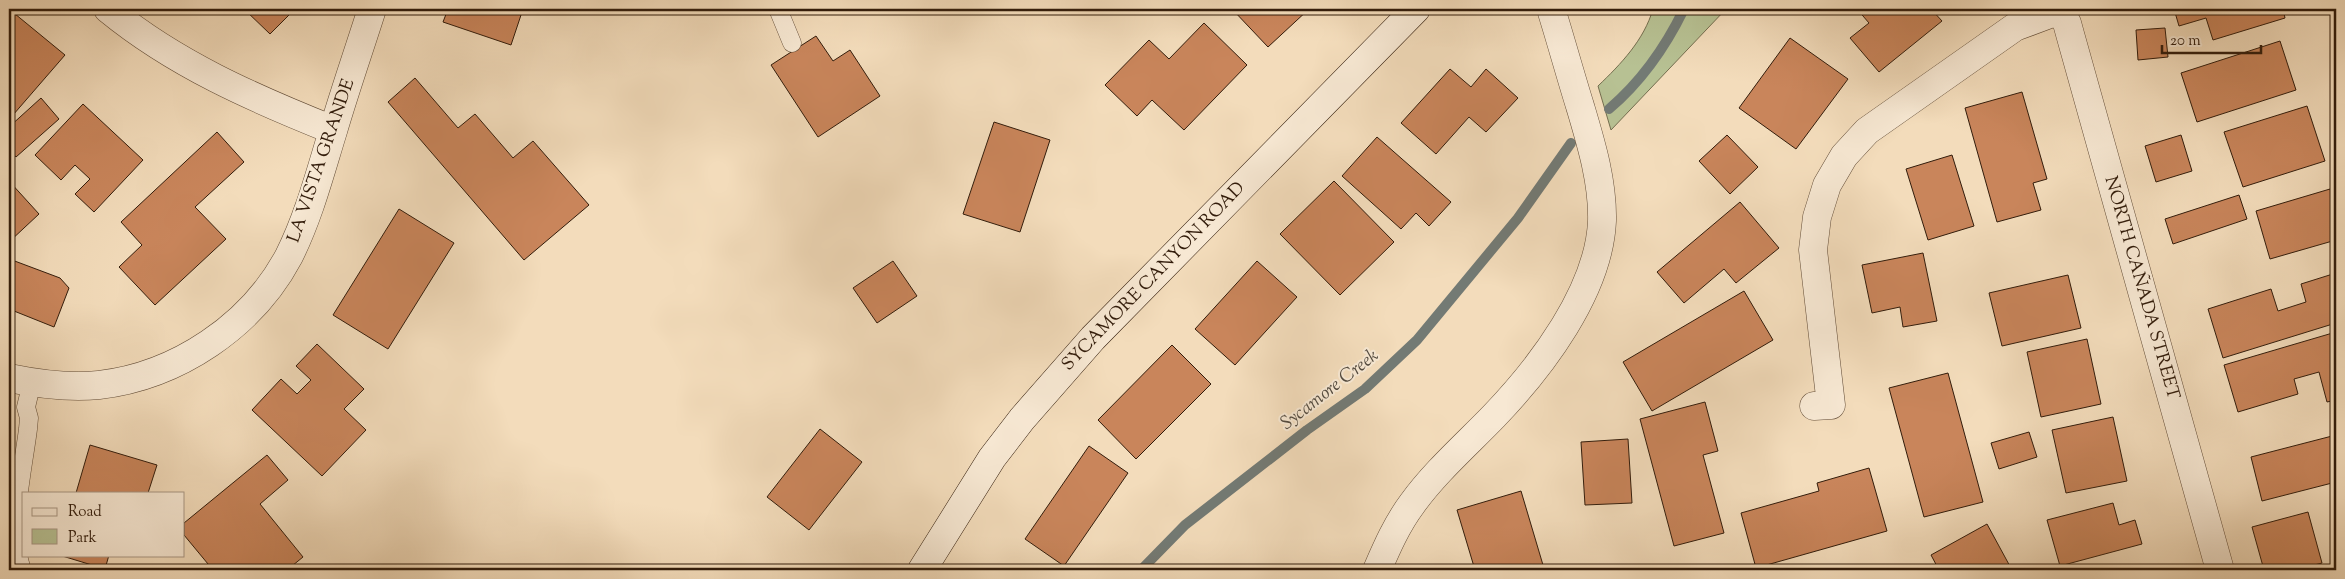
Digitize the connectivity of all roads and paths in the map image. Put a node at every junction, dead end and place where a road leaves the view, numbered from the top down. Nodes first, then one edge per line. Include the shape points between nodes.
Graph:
1 (108, 9) edge
2 (372, 9) edge
3 (778, 9) edge
4 (1416, 9) edge
5 (2058, 10) edge
6 (1549, 14) edge
7 (792, 43) dead end
8 (333, 130) junction
9 (20, 380) edge
10 (1814, 406) dead end
11 (22, 570) edge
12 (922, 570) edge
13 (1377, 570) edge
14 (2220, 570) edge

1 - 8 street via 158,46 208,75
2 - 8 street, LA VISTA GRANDE
3 - 7 lane
4 - 12 street, SYCAMORE CANYON ROAD via 1093,338 992,458
5 - 10 street via 2015,27 1867,131 1844,156 1827,185 1817,217 1813,250 1831,405
5 - 14 street, NORTH CAÑADA STREET via 2069,29
6 - 13 street via 1599,181 1602,221 1596,258 1572,311 1540,362 1504,406 1412,503
8 - 9 street, LA VISTA GRANDE via 312,200 288,257 270,286 235,324 176,363 143,375 98,385 71,386
9 - 11 lane via 29,418 18,513 17,540

